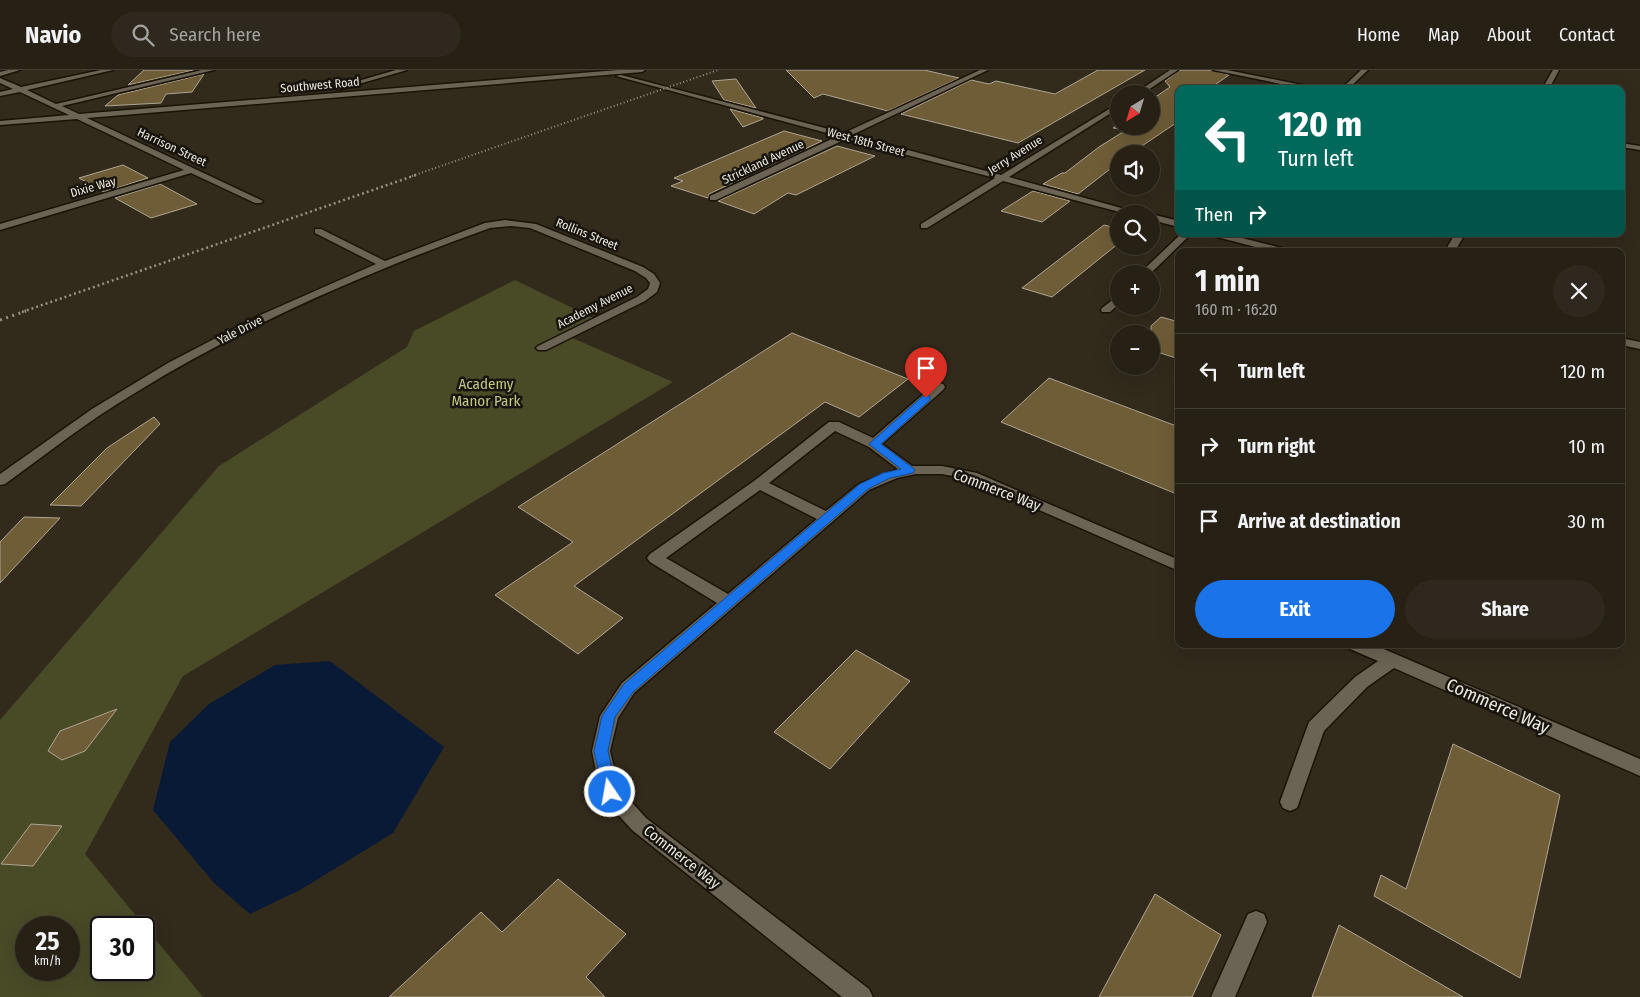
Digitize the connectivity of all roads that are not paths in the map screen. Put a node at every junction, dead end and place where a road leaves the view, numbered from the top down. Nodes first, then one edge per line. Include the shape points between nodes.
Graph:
1 (17, 70) edge
2 (110, 70) edge
3 (210, 70) edge
4 (404, 70) edge
5 (594, 70) edge
6 (642, 70) edge
7 (985, 70) edge
8 (1175, 70) edge
9 (1216, 70) edge
10 (1365, 70) edge
11 (1556, 70) edge
12 (607, 73) junction
13 (0, 74) edge
14 (0, 80) edge
15 (1151, 85) edge
16 (1297, 85) edge
17 (1348, 85) edge
18 (1547, 85) edge
19 (21, 90) junction
20 (0, 94) edge
21 (300, 98) junction
22 (56, 106) junction
23 (1110, 111) edge
24 (75, 116) junction
25 (0, 123) edge
26 (846, 136) junction
27 (1625, 146) edge
28 (1640, 148) edge
29 (192, 170) junction
30 (1002, 178) junction
31 (714, 198) dead end
32 (258, 201) dead end
33 (1110, 206) edge
34 (1160, 219) edge
35 (503, 222) joint
36 (1175, 223) edge
37 (924, 226) dead end
38 (0, 227) edge
39 (318, 231) dead end
40 (1183, 237) edge
41 (1228, 237) edge
42 (1458, 237) edge
43 (1270, 248) edge
44 (1452, 248) edge
45 (386, 265) junction
46 (1153, 265) edge
47 (655, 283) joint
48 (1110, 306) edge
49 (1106, 310) dead end
50 (1625, 342) edge
51 (1640, 346) edge
52 (542, 348) dead end
53 (939, 387) dead end
54 (874, 444) junction
55 (909, 470) junction
56 (0, 481) edge
57 (759, 484) junction
58 (828, 518) junction
59 (1175, 564) edge
60 (729, 602) junction
61 (1365, 648) edge
62 (1392, 660) junction
63 (1640, 768) edge
64 (1290, 802) dead end
65 (1256, 922) dead end
66 (850, 994) edge
67 (1223, 997) edge

1 - 13 street
2 - 19 street
3 - 22 street
4 - 21 street
5 - 12 street, West 18th Street
6 - 12 street, Southwest Road
7 - 26 street, Strickland Avenue
8 - 15 street
9 - 16 street
10 - 17 street
11 - 18 street
12 - 21 street, Southwest Road
12 - 26 street, West 18th Street
14 - 19 street, Harrison Street
19 - 20 street
19 - 22 street, Harrison Street
21 - 24 street, Southwest Road
22 - 24 street, Harrison Street
23 - 30 street, Jerry Avenue
24 - 25 street, Southwest Road
24 - 29 street, Harrison Street
26 - 30 street, West 18th Street
26 - 31 street, Strickland Avenue
27 - 28 street
29 - 32 street, Harrison Street
29 - 38 street, Dixie Way
30 - 33 street, West 18th Street
30 - 37 street, Jerry Avenue
34 - 36 street
35 - 45 street, Yale Drive via 481,227
35 - 47 street, Rollins Street via 533,226 639,269
39 - 45 street
40 - 46 street
41 - 43 street
42 - 44 street
45 - 56 street, Yale Drive via 238,330 185,359 130,390
47 - 52 street, Academy Avenue via 653,290 641,299
48 - 49 street
50 - 51 street
53 - 54 street
54 - 55 street
54 - 57 street via 834,426
55 - 58 street, Commerce Way via 887,475 864,487
55 - 59 street, Commerce Way via 941,468 972,476
57 - 58 street
57 - 60 street via 655,558
58 - 60 street, Commerce Way
60 - 66 street, Commerce Way via 628,688 609,716 601,751 610,792 639,824
61 - 62 street, Commerce Way
62 - 63 street, Commerce Way
62 - 64 street via 1361,682 1316,727
65 - 67 street

